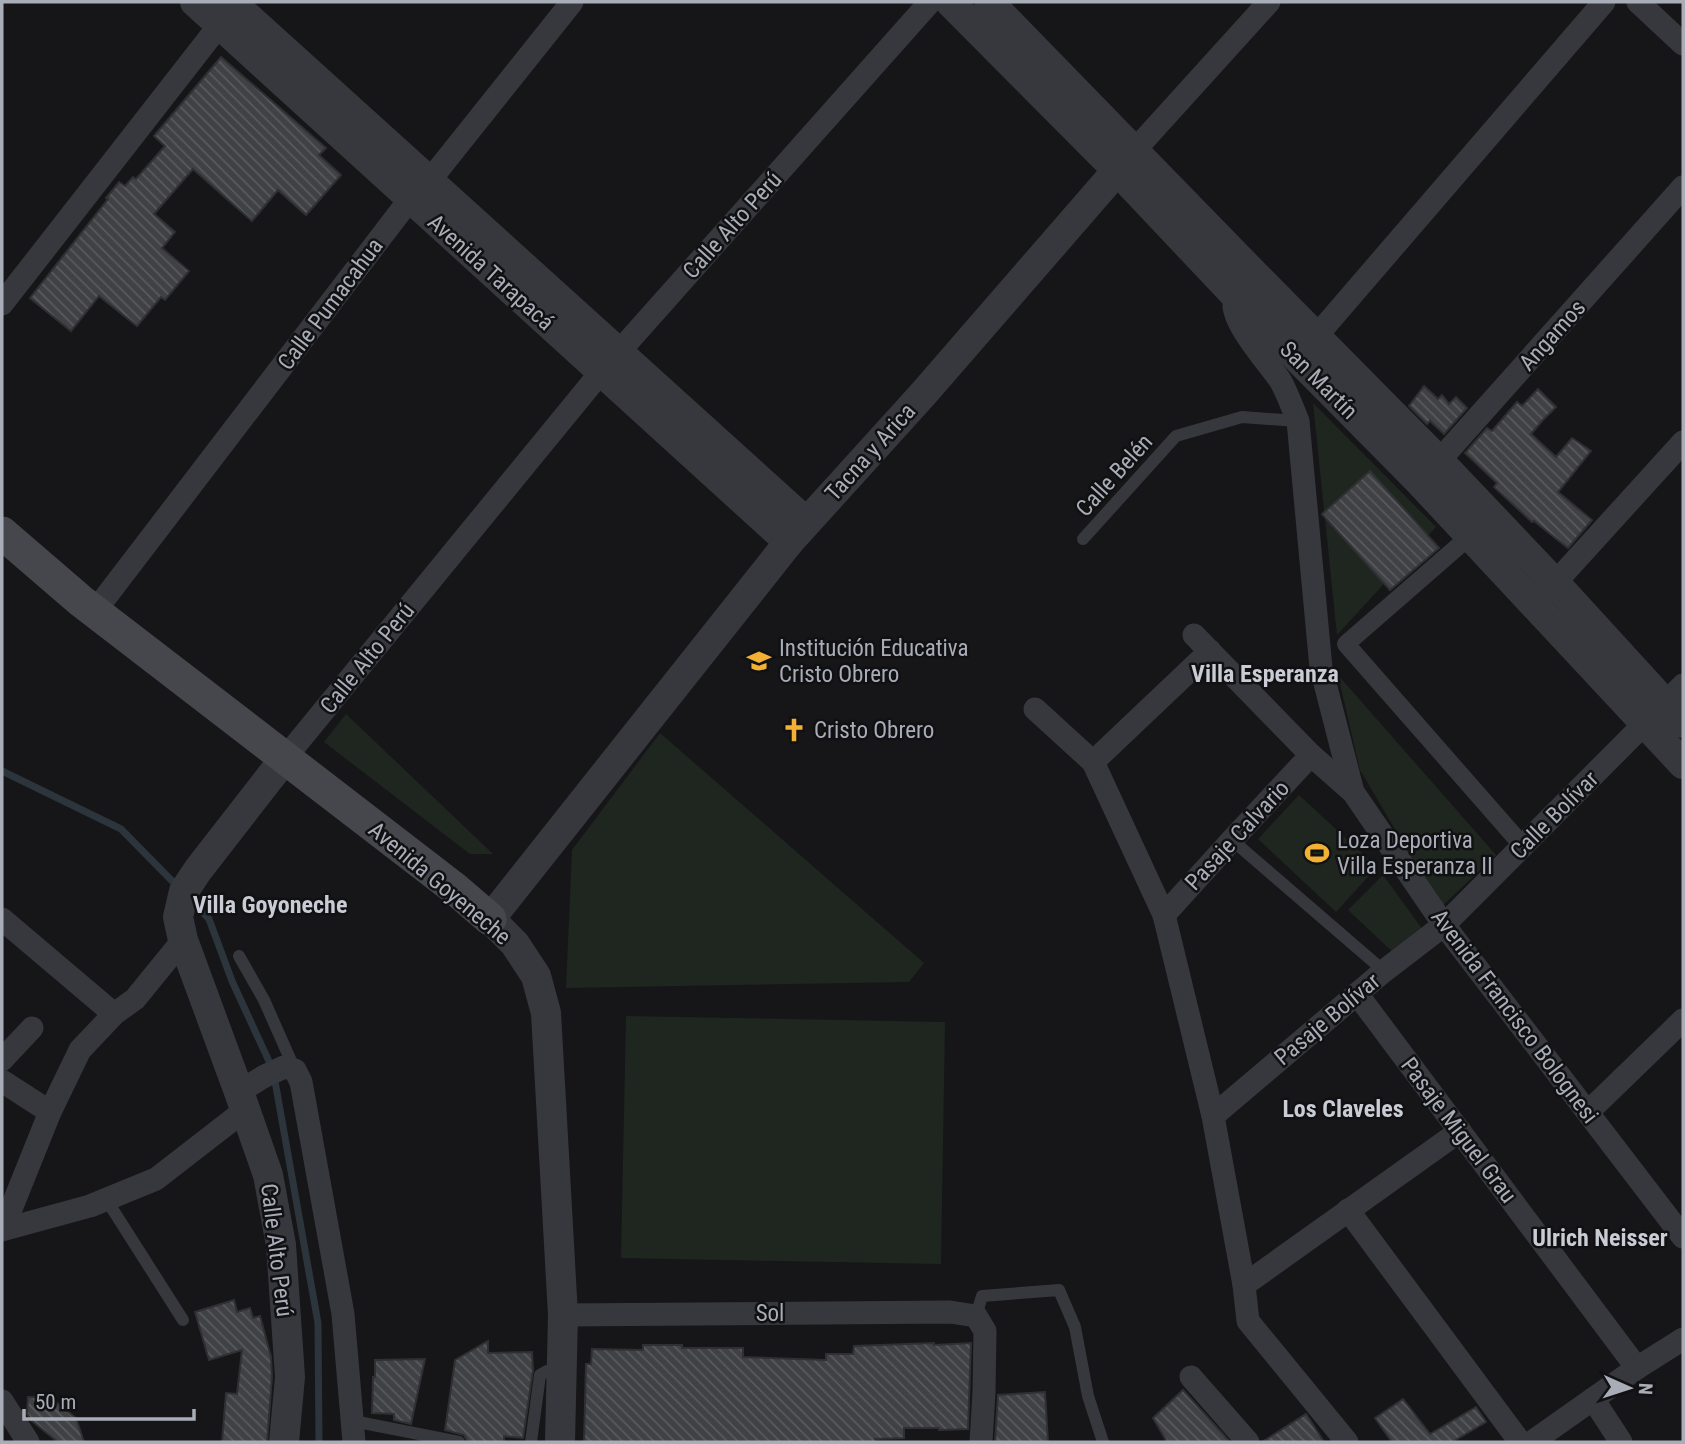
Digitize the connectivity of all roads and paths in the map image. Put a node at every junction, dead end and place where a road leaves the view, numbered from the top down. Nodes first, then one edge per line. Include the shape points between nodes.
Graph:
1 (195, 2) edge
2 (572, 2) edge
3 (930, 2) edge
4 (950, 2) edge
5 (989, 2) edge
6 (1269, 2) edge
7 (1604, 2) edge
8 (1638, 2) edge
9 (231, 8) edge
10 (1683, 44) edge
11 (1126, 161) junction
12 (1683, 187) edge
13 (420, 189) junction
14 (1245, 286) junction
15 (2, 304) edge
16 (1307, 348) junction
17 (610, 362) junction
18 (1298, 421) junction
19 (1683, 442) edge
20 (1429, 471) junction
21 (798, 532) junction
22 (2, 533) edge
23 (1470, 536) junction
24 (1083, 540) dead end
25 (1555, 583) junction
26 (1535, 606) junction
27 (95, 611) junction
28 (1035, 709) dead end
29 (1669, 709) edge
30 (1311, 755) junction
31 (285, 758) junction
32 (1093, 762) junction
33 (1683, 764) edge
34 (1353, 792) junction
35 (1231, 839) junction
36 (1523, 846) junction
37 (1164, 915) junction
38 (2, 919) edge
39 (490, 919) junction
40 (1444, 925) junction
41 (180, 928) junction
42 (239, 956) dead end
43 (1384, 971) junction
44 (1357, 994) junction
45 (114, 1014) junction
46 (1683, 1020) edge
47 (32, 1028) dead end
48 (2, 1060) edge
49 (290, 1068) junction
50 (2, 1081) edge
51 (249, 1093) junction
52 (50, 1112) junction
53 (1588, 1112) junction
54 (1213, 1116) junction
55 (1460, 1131) junction
56 (106, 1199) junction
57 (1348, 1210) junction
58 (2, 1230) edge
59 (1683, 1237) edge
60 (1244, 1285) junction
61 (563, 1315) junction
62 (976, 1316) junction
63 (183, 1320) dead end
64 (1683, 1339) edge
65 (1637, 1367) junction
66 (562, 1372) junction
67 (1191, 1377) dead end
68 (1593, 1399) junction
69 (2, 1401) edge
70 (354, 1432) edge
71 (28, 1442) edge
72 (284, 1442) edge
73 (459, 1442) edge
74 (531, 1442) edge
75 (560, 1442) edge
76 (981, 1442) edge
77 (1103, 1442) edge
78 (1248, 1442) edge
79 (1347, 1442) edge
80 (1520, 1442) edge
81 (1532, 1442) edge
82 (1621, 1442) edge

1 - 9 street, Avenida Tarapacá
2 - 13 street, Calle Pumacahua
3 - 17 street, Calle Alto Perú
4 - 11 street, San Martín
5 - 11 street, San Martín
6 - 11 street, Tacna y Arica
7 - 16 street
8 - 10 street
9 - 13 street, Avenida Tarapacá
9 - 15 street
11 - 14 street, San Martín
11 - 21 street, Tacna y Arica
12 - 20 street, Angamos
13 - 17 street, Avenida Tarapacá
13 - 27 street, Calle Pumacahua
14 - 16 street, San Martín
14 - 18 street, Avenida Francisco Bolognesi via 1234,306 1237,317 1282,383
16 - 20 street, San Martín
17 - 21 street, Avenida Tarapacá
17 - 31 street, Calle Alto Perú
18 - 24 lane, Calle Belén via 1242,417 1176,436
18 - 34 street, Avenida Francisco Bolognesi via 1321,668
19 - 25 street
20 - 23 street, San Martín
20 - 25 street, San Martín
21 - 39 street, Tacna y Arica
22 - 27 main road, Avenida Goyeneche
23 - 26 street, San Martín
23 - 36 street via 1346,644
25 - 26 street
25 - 29 street, San Martín
26 - 29 street, San Martín
27 - 31 main road, Avenida Goyeneche
28 - 32 street
29 - 33 street, San Martín
29 - 36 street, Calle Bolívar
30 - 32 street via 1202,643
30 - 34 street
30 - 35 street, Pasaje Calvario
31 - 39 main road, Avenida Goyeneche
31 - 41 street, Calle Alto Perú via 184,891
32 - 37 street
34 - 40 street, Avenida Francisco Bolognesi
35 - 37 street, Pasaje Calvario
35 - 43 lane
36 - 40 street, Calle Bolívar
37 - 54 street
38 - 45 street
39 - 61 street, Avenida Goyeneche via 515,944 536,976 546,1013
40 - 43 street, Pasaje Bolívar
40 - 53 street, Avenida Francisco Bolognesi
41 - 45 street via 135,999
41 - 51 street, Calle Alto Perú
42 - 49 lane via 264,1000
43 - 44 street, Pasaje Bolívar
44 - 54 street, Pasaje Bolívar
44 - 55 street, Pasaje Miguel Grau
45 - 52 street via 80,1050
46 - 53 street
47 - 48 street
49 - 51 street
49 - 70 street via 301,1082 344,1314
50 - 52 street
51 - 56 street via 156,1179
51 - 72 street, Calle Alto Perú via 281,1245 290,1377
52 - 58 street
53 - 59 street, Avenida Francisco Bolognesi
54 - 60 street
55 - 57 street
55 - 65 street, Pasaje Miguel Grau
56 - 58 street
56 - 63 lane
57 - 60 street
57 - 80 street
60 - 79 street via 1248,1321
61 - 62 street, Sol via 950,1312
61 - 66 street, Avenida Goyeneche
62 - 76 street via 985,1331
62 - 77 lane via 982,1296 1059,1290 1075,1327 1088,1396
64 - 65 street
65 - 68 street
66 - 74 lane via 540,1374
66 - 75 street, Avenida Goyeneche
67 - 78 street
68 - 81 street
68 - 82 street
69 - 71 street
70 - 73 lane

